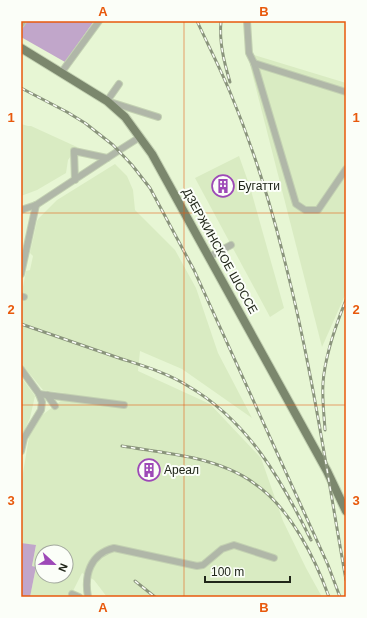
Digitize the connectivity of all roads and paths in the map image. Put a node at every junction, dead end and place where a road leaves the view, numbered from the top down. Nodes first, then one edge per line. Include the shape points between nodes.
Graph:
1 (23, 21) edge
2 (99, 21) edge
3 (247, 21) edge
4 (21, 24) edge
5 (21, 48) edge
6 (254, 63) junction
7 (61, 73) junction
8 (119, 84) dead end
9 (346, 92) edge
10 (107, 101) junction
11 (158, 117) dead end
12 (140, 138) junction
13 (107, 158) junction
14 (346, 169) edge
15 (75, 180) junction
16 (36, 205) junction
17 (21, 210) edge
18 (21, 238) edge
19 (29, 238) junction
20 (231, 245) dead end
21 (209, 257) junction
22 (25, 258) junction
23 (23, 265) junction
24 (21, 274) edge
25 (21, 369) edge
26 (39, 394) junction
27 (47, 394) junction
28 (124, 405) dead end
29 (55, 406) dead end
30 (21, 451) edge
31 (346, 511) edge
32 (274, 558) dead end
33 (72, 594) dead end
34 (79, 597) edge
35 (88, 597) edge

1 - 4 street
2 - 7 street
3 - 6 street via 249,53
5 - 7 main road, ДЗЕРЖИНСКОЕ ШОССЕ
6 - 9 street
6 - 14 street via 296,204 304,210 318,210
7 - 10 main road, ДЗЕРЖИНСКОЕ ШОССЕ
8 - 10 street
10 - 11 street
10 - 12 main road, ДЗЕРЖИНСКОЕ ШОССЕ via 125,117
12 - 13 street
12 - 21 main road, ДЗЕРЖИНСКОЕ ШОССЕ via 152,154
13 - 15 street
13 - 15 street via 74,151
15 - 16 street
16 - 17 street
16 - 19 street
18 - 19 street
19 - 22 street
20 - 21 street
21 - 31 main road, ДЗЕРЖИНСКОЕ ШОССЕ via 327,471
22 - 23 street
22 - 23 street via 31,263
23 - 24 street
25 - 26 street
26 - 27 street
26 - 30 street via 41,410 24,438
27 - 28 street
27 - 29 street
32 - 35 street via 234,545 222,548 204,565 197,566 114,548 105,550 93,561 87,580
33 - 34 street

